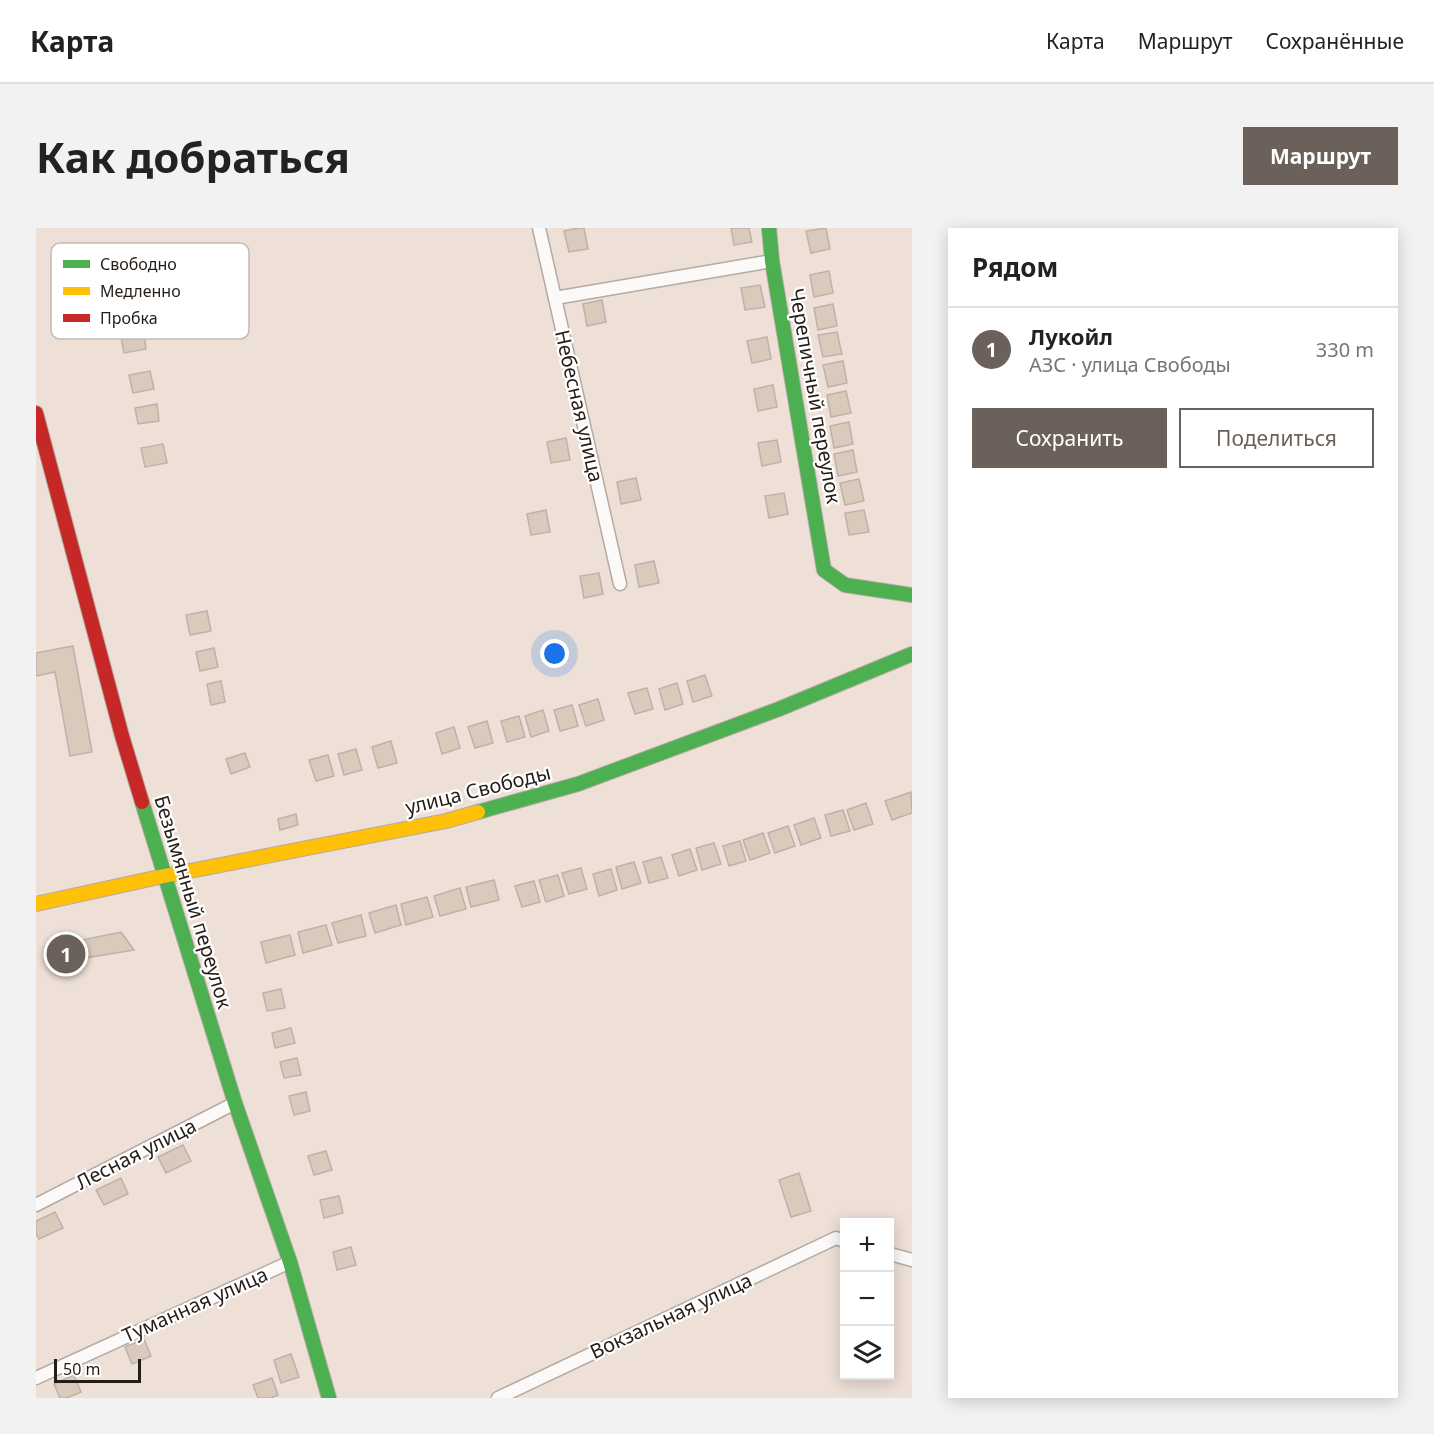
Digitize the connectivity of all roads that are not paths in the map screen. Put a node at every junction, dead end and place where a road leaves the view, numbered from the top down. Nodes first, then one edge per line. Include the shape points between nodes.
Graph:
1 (539, 228) edge
2 (769, 228) edge
3 (772, 261) junction
4 (555, 298) junction
5 (36, 413) edge
6 (620, 584) dead end
7 (912, 595) edge
8 (912, 654) edge
9 (164, 876) junction
10 (36, 904) edge
11 (235, 1103) junction
12 (36, 1205) edge
13 (840, 1240) edge
14 (894, 1255) edge
15 (912, 1260) edge
16 (290, 1262) junction
17 (36, 1378) edge
18 (329, 1398) edge
19 (498, 1398) edge

1 - 4 street, Небесная улица
2 - 3 main road, Черепичный переулок
3 - 4 street
3 - 7 main road, Черепичный переулок via 824,570 845,585
4 - 6 street, Небесная улица
5 - 9 main road, Безымянный переулок via 122,736
8 - 9 main road, улица Свободы via 779,709 578,784 446,821
9 - 10 main road, улица Свободы
9 - 11 main road, Безымянный переулок
11 - 12 street, Лесная улица
11 - 16 main road, Безымянный переулок
13 - 19 street, Вокзальная улица via 836,1238
14 - 15 street
16 - 17 street, Туманная улица
16 - 18 main road, Безымянный переулок

